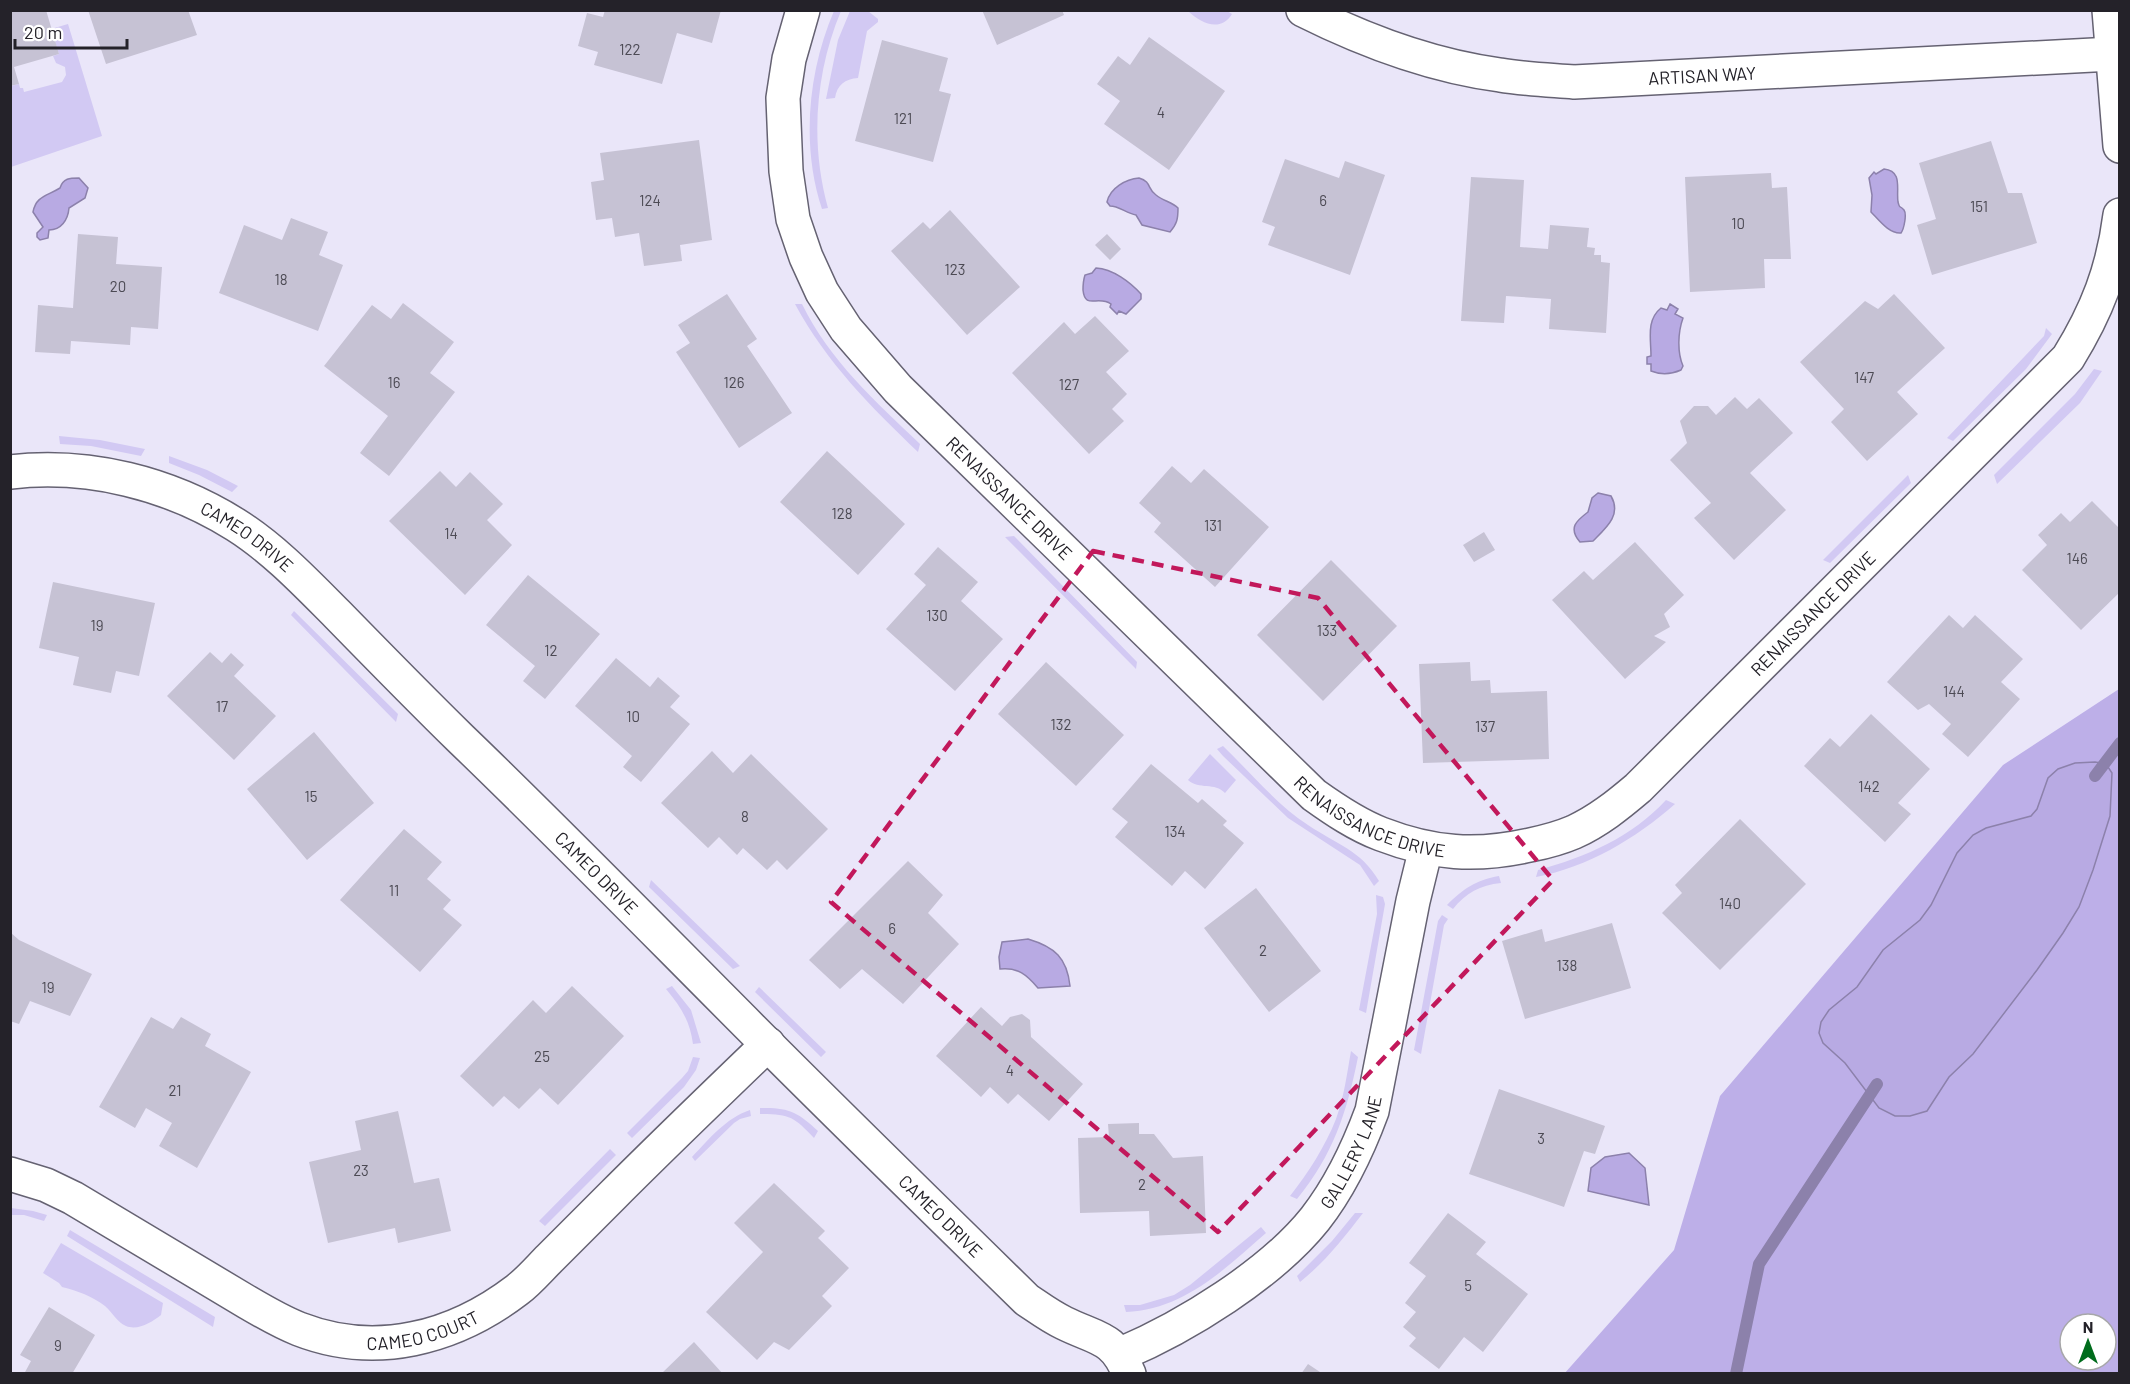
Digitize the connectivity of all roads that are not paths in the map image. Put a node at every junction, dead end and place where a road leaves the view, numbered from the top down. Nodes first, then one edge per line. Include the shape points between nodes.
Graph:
1 (803, 10) edge
2 (1303, 10) edge
3 (2109, 10) edge
4 (2112, 54) junction
5 (2120, 146) edge
6 (2120, 214) edge
7 (10, 472) edge
8 (1426, 848) junction
9 (768, 1044) junction
10 (10, 1174) edge
11 (1125, 1364) edge

1 - 8 street, RENAISSANCE DRIVE via 783,98 789,195 798,237 812,274 846,329 898,389 1314,795 1379,834
2 - 4 street, ARTISAN WAY via 1382,45 1453,66 1574,82
3 - 4 street
4 - 5 street
6 - 8 street, RENAISSANCE DRIVE via 2106,284 2068,358 1638,788 1598,819 1548,841 1480,853
7 - 9 street, CAMEO DRIVE via 91,472 149,485 219,515 262,543 302,578
8 - 11 street, GALLERY LANE via 1372,1111 1338,1186 1301,1235 1236,1290 1146,1344
9 - 10 street, CAMEO COURT via 520,1288 453,1329 403,1341 374,1344 301,1330 274,1318 73,1198
9 - 11 street, CAMEO DRIVE via 1028,1300 1064,1323 1102,1339

